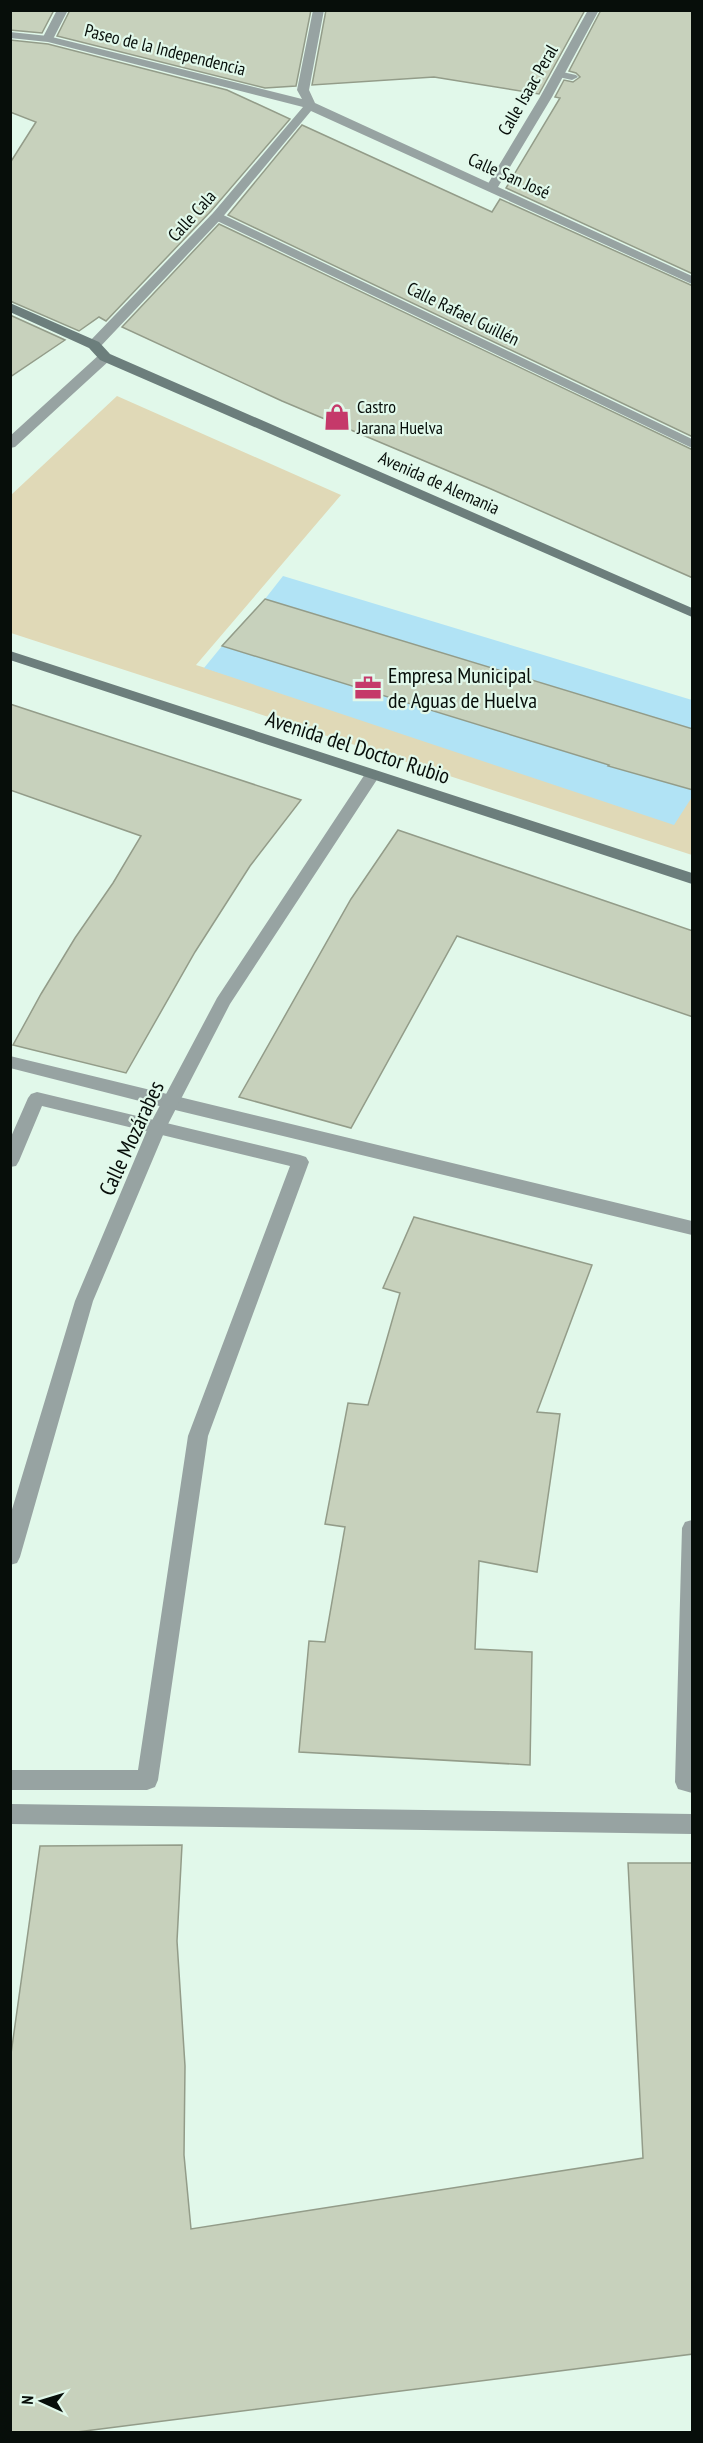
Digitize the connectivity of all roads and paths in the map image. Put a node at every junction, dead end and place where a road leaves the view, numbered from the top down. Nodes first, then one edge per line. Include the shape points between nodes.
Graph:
1 (63, 10) edge
2 (319, 10) edge
3 (594, 10) edge
4 (10, 35) edge
5 (48, 39) junction
6 (558, 74) junction
7 (572, 77) dead end
8 (310, 105) junction
9 (492, 187) junction
10 (217, 216) junction
11 (693, 280) edge
12 (10, 307) edge
13 (94, 345) junction
14 (105, 357) junction
15 (11, 444) edge
16 (693, 444) edge
17 (693, 613) edge
18 (10, 656) edge
19 (372, 775) junction
20 (693, 879) edge
21 (10, 1062) edge
22 (171, 1103) junction
23 (158, 1128) junction
24 (10, 1161) edge
25 (693, 1228) edge
26 (693, 1527) edge
27 (10, 1557) edge
28 (10, 1780) edge
29 (693, 1783) edge
30 (10, 1814) edge
31 (693, 1824) edge

1 - 5 street
2 - 8 street via 303,90
3 - 6 street, Calle Isaac Peral
4 - 5 street, Paseo de la Independencia
5 - 8 street, Paseo de la Independencia
6 - 7 street
6 - 9 street, Calle Isaac Peral
8 - 9 street, Calle San José
8 - 10 street, Calle Cala
9 - 11 street, Calle San José
10 - 13 street, Calle Cala
10 - 16 street, Calle Rafael Guillén
12 - 13 main road, Avenida de Alemania
13 - 14 main road, Avenida de Alemania
14 - 15 street
14 - 17 main road, Avenida de Alemania
18 - 19 main road, Avenida del Doctor Rubio
19 - 20 main road, Avenida del Doctor Rubio
19 - 22 street, Calle Mozárabes via 223,1002
21 - 22 street
22 - 23 street, Calle Mozárabes
22 - 25 street
23 - 24 street via 37,1098
23 - 27 street, Calle Mozárabes via 84,1301
23 - 28 street via 300,1162 198,1436 147,1780
26 - 29 street via 686,1782
30 - 31 street

